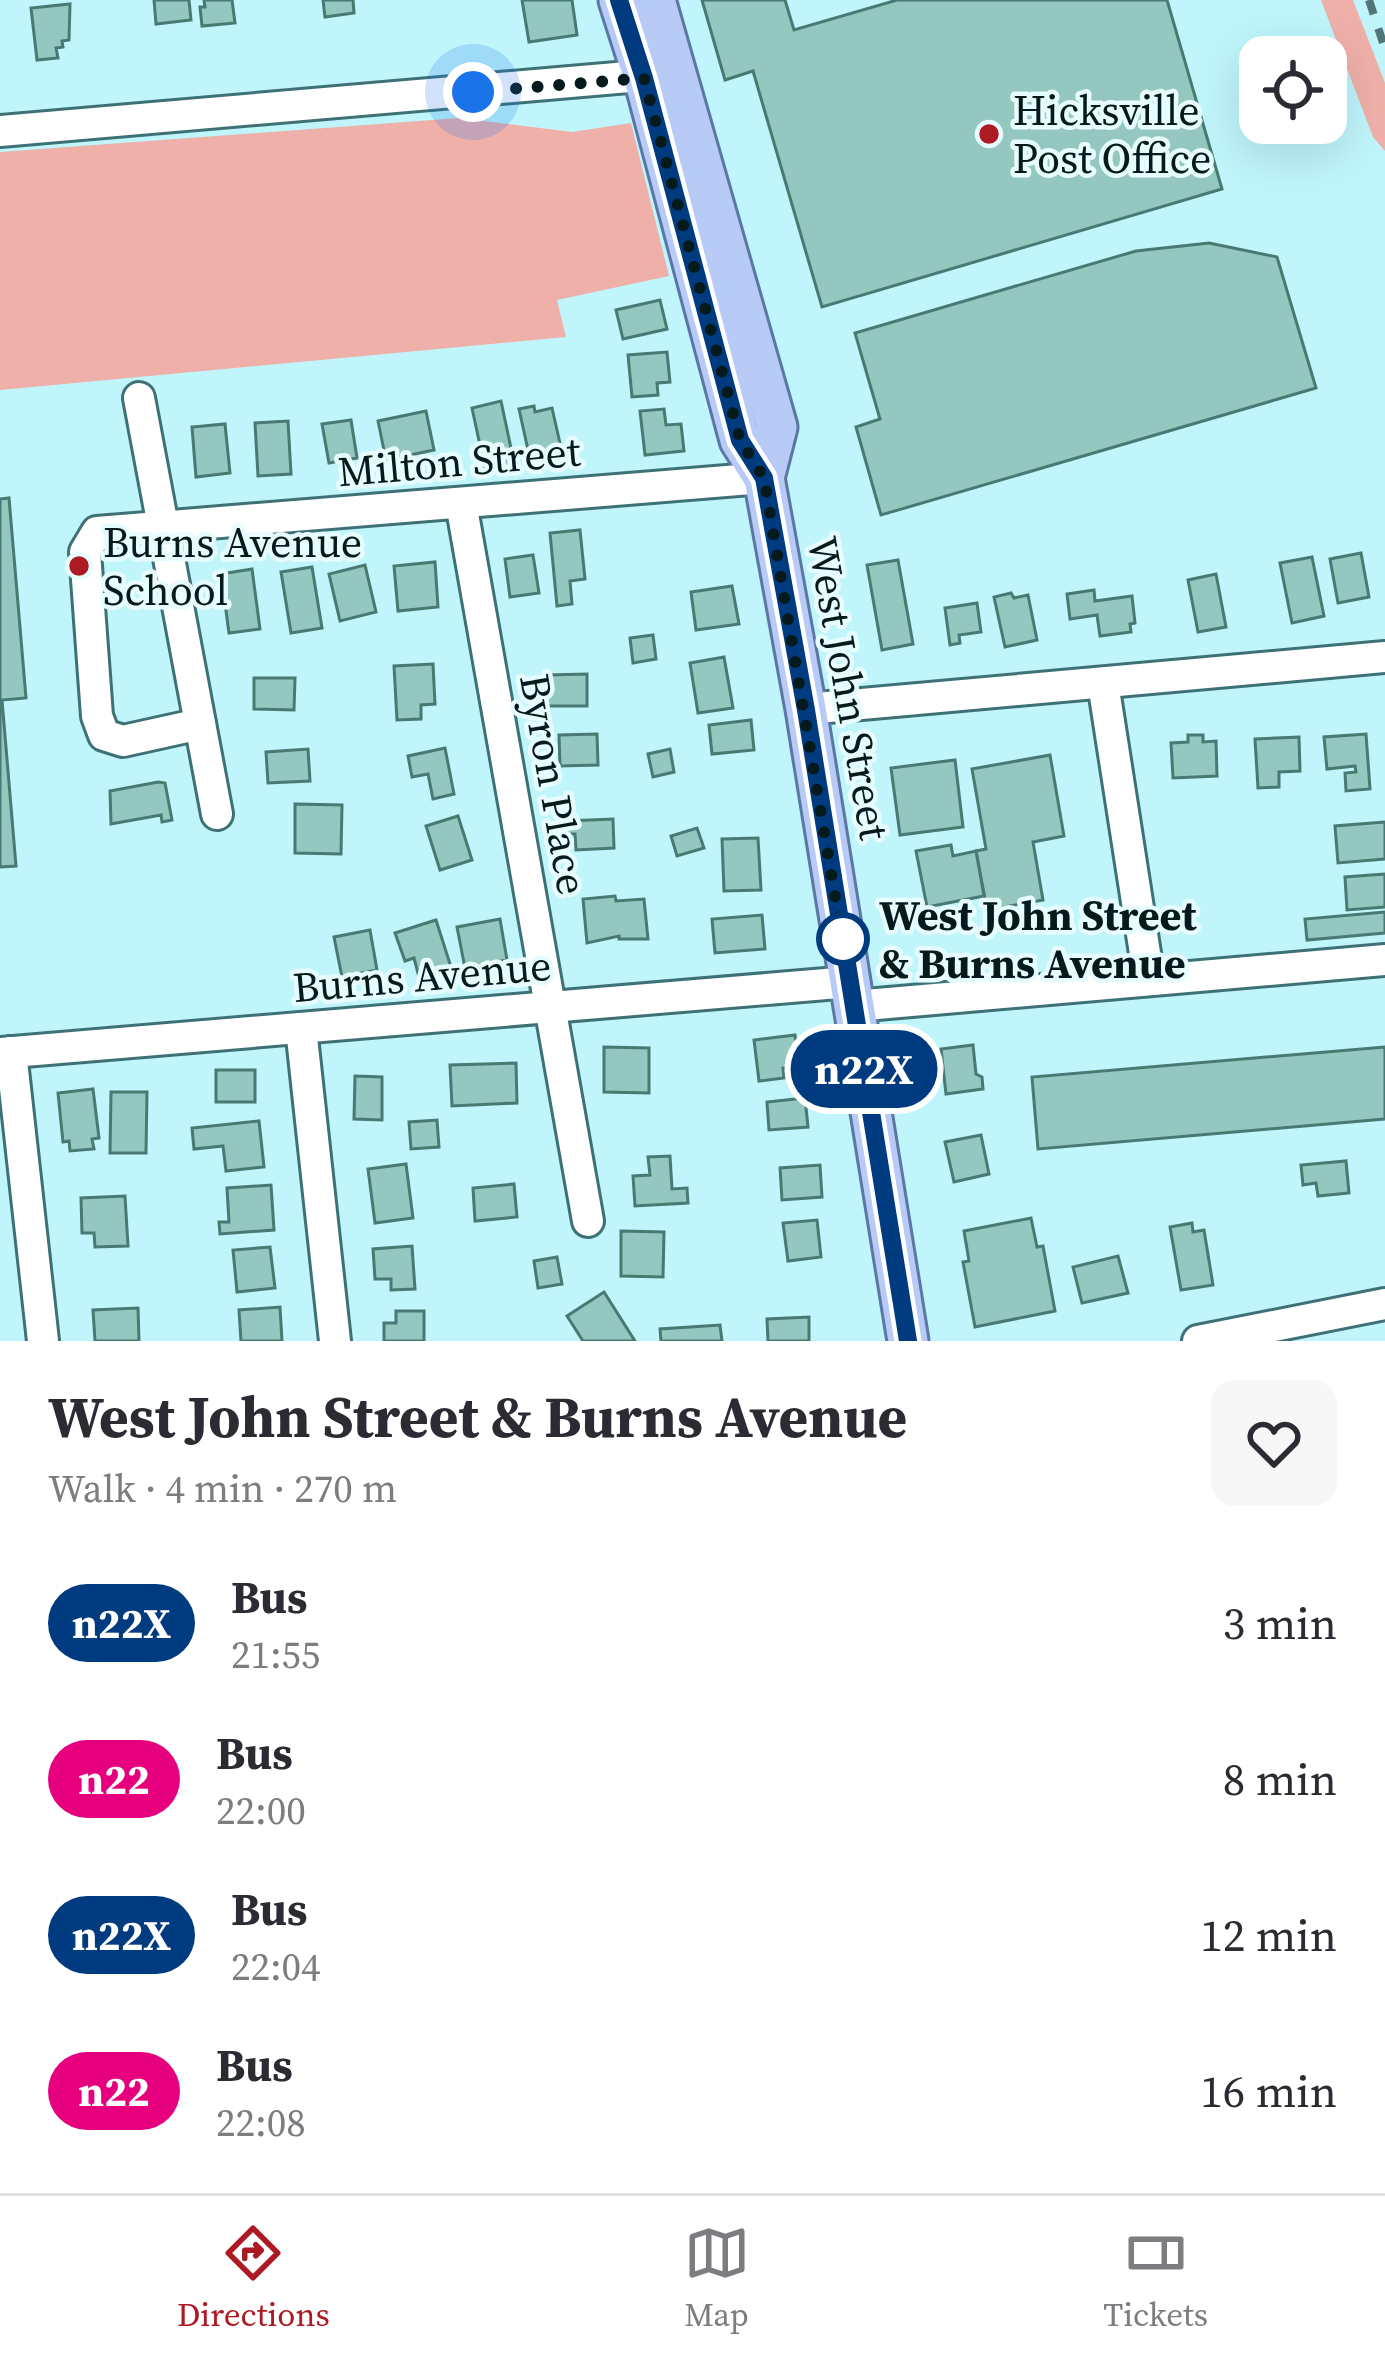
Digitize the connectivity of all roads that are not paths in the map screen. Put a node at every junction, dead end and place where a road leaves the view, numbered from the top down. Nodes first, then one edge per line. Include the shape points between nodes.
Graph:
1 (619, 0) edge
2 (655, 0) edge
3 (660, 75) junction
4 (0, 131) edge
5 (697, 282) junction
6 (740, 296) junction
7 (139, 398) dead end
8 (764, 478) junction
9 (461, 503) junction
10 (162, 529) junction
11 (1385, 657) edge
12 (1103, 683) junction
13 (806, 710) junction
14 (200, 724) junction
15 (217, 814) dead end
16 (1385, 960) edge
17 (1149, 979) junction
18 (852, 994) junction
19 (551, 1007) junction
20 (301, 1028) junction
21 (6, 1053) edge
22 (588, 1221) dead end
23 (1385, 1304) edge
24 (43, 1341) edge
25 (335, 1341) edge
26 (908, 1341) edge
27 (1198, 1341) edge

1 - 3 main road, West John Street
2 - 3 main road, West John Street
3 - 4 street
3 - 5 main road, West John Street
3 - 6 main road, West John Street
5 - 6 main road
5 - 8 main road, West John Street via 740,440
6 - 8 main road, West John Street via 777,427
7 - 10 street
8 - 9 street, Milton Street
8 - 13 main road, West John Street
9 - 10 street, Milton Street
9 - 19 street, Byron Place
10 - 14 street
10 - 14 street, Milton Street via 97,532 85,552 97,716 104,736 123,741
11 - 12 street
12 - 13 street
12 - 17 street
13 - 18 main road, West John Street
14 - 15 street
16 - 17 street, Burns Avenue
17 - 18 street, Burns Avenue
18 - 19 street, Burns Avenue
18 - 26 main road, West John Street
19 - 20 street, Burns Avenue
19 - 22 street, Byron Place
20 - 21 street, Burns Avenue
20 - 25 street
21 - 24 street
23 - 27 street

